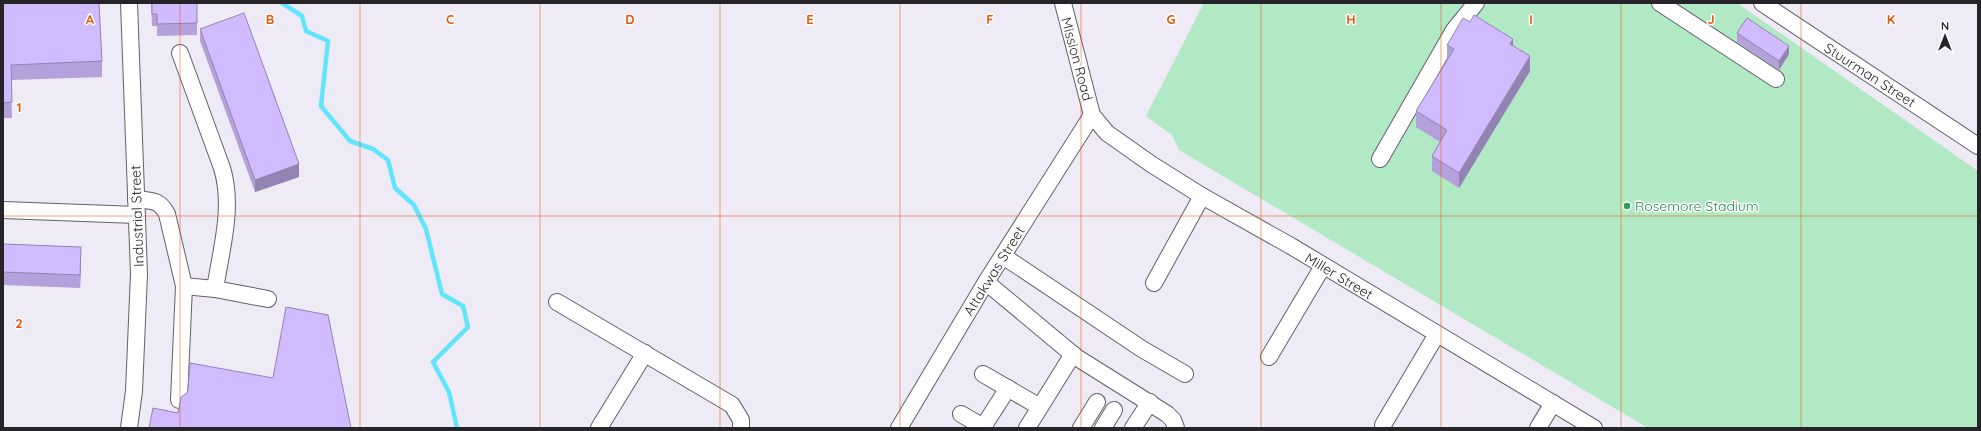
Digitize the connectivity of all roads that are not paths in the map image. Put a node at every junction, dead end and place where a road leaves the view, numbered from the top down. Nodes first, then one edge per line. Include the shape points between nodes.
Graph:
1 (129, 3) edge
2 (1063, 3) edge
3 (1476, 3) edge
4 (1660, 3) edge
5 (1762, 3) edge
6 (180, 53) dead end
7 (1776, 79) dead end
8 (1092, 115) junction
9 (1978, 146) edge
10 (1380, 159) dead end
11 (1202, 196) junction
12 (136, 199) junction
13 (3, 210) edge
14 (137, 215) junction
15 (1003, 256) junction
16 (1323, 266) junction
17 (986, 282) junction
18 (1154, 283) dead end
19 (184, 286) junction
20 (215, 289) junction
21 (268, 299) dead end
22 (557, 302) dead end
23 (1437, 334) junction
24 (645, 353) junction
25 (1073, 354) junction
26 (1269, 357) dead end
27 (983, 374) dead end
28 (1184, 374) dead end
29 (1008, 388) junction
30 (179, 400) edge
31 (1097, 402) dead end
32 (1150, 402) junction
33 (1553, 403) junction
34 (1040, 407) junction
35 (1114, 410) dead end
36 (961, 414) dead end
37 (1383, 426) dead end
38 (129, 428) edge
39 (599, 428) edge
40 (741, 428) edge
41 (899, 428) edge
42 (984, 428) edge
43 (1027, 428) edge
44 (1081, 428) edge
45 (1104, 428) edge
46 (1134, 428) edge
47 (1176, 428) edge
48 (1538, 428) edge
49 (1594, 428) edge

1 - 12 street, Industrial Street
2 - 8 street, Mission Road
3 - 10 street via 1454,30
4 - 7 street
5 - 9 street, Stuurman Street
6 - 20 street via 222,168 227,189 227,213
8 - 11 street, Miller Street via 1107,132
8 - 15 street, Attakwas Street
11 - 16 street, Miller Street
11 - 18 street
12 - 14 street, Industrial Street
12 - 19 street via 162,205 167,214
13 - 14 street
14 - 38 street, Industrial Street via 137,336
15 - 17 street, Attakwas Street
15 - 28 street
16 - 23 street, Miller Street
16 - 26 street
17 - 25 street
17 - 41 street, Attakwas Street
19 - 20 street
19 - 30 street via 188,365
20 - 21 street
22 - 24 street
23 - 33 street, Miller Street
23 - 37 street
24 - 39 street
24 - 40 street via 732,405 741,420
25 - 32 street
25 - 34 street
27 - 29 street
29 - 34 street
29 - 42 street
31 - 44 street
32 - 46 street
32 - 47 street via 1167,414
33 - 48 street
33 - 49 street, Miller Street
34 - 43 street
35 - 45 street
36 - 42 street

